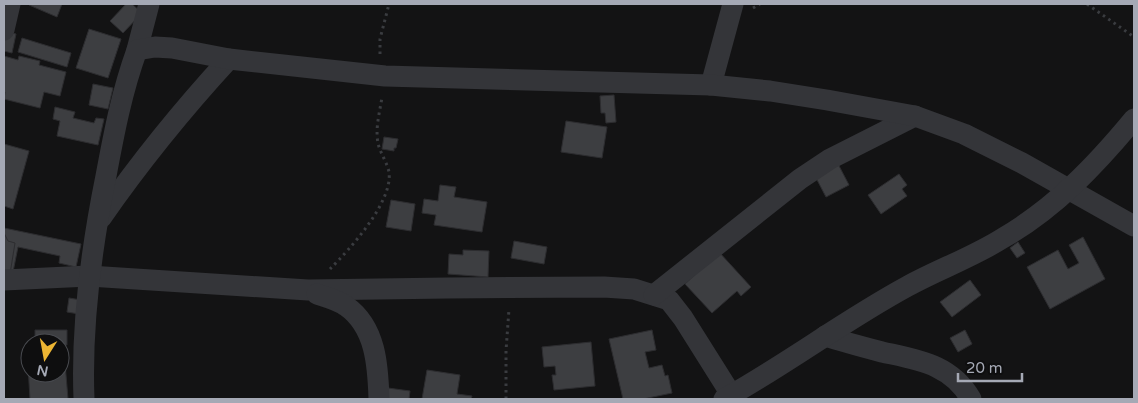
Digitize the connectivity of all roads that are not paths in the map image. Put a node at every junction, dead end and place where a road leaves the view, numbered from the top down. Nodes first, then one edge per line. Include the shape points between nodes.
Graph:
1 (10, 4) edge
2 (149, 4) edge
3 (733, 4) edge
4 (4, 30) edge
5 (137, 50) junction
6 (229, 59) junction
7 (711, 85) junction
8 (916, 116) junction
9 (1134, 119) edge
10 (1069, 190) junction
11 (1134, 226) edge
12 (96, 227) junction
13 (89, 276) junction
14 (4, 280) edge
15 (308, 290) junction
16 (654, 295) junction
17 (825, 336) junction
18 (730, 398) edge
19 (84, 399) edge
20 (379, 399) edge
21 (971, 399) edge

1 - 4 street
2 - 5 street
3 - 7 street
5 - 6 street via 172,48
5 - 12 street via 117,116
6 - 7 street via 385,76
6 - 12 street via 164,133
7 - 8 street
8 - 10 street via 964,134
8 - 16 street via 830,159 800,179
9 - 10 street
10 - 11 street
10 - 17 street via 1003,239 908,286
12 - 13 street
13 - 14 street
13 - 15 street
13 - 19 street
15 - 16 street via 604,287 634,289
15 - 20 street via 346,306 367,327 378,364
16 - 18 street via 669,300 683,318
17 - 18 street
17 - 21 street via 940,368 956,379

